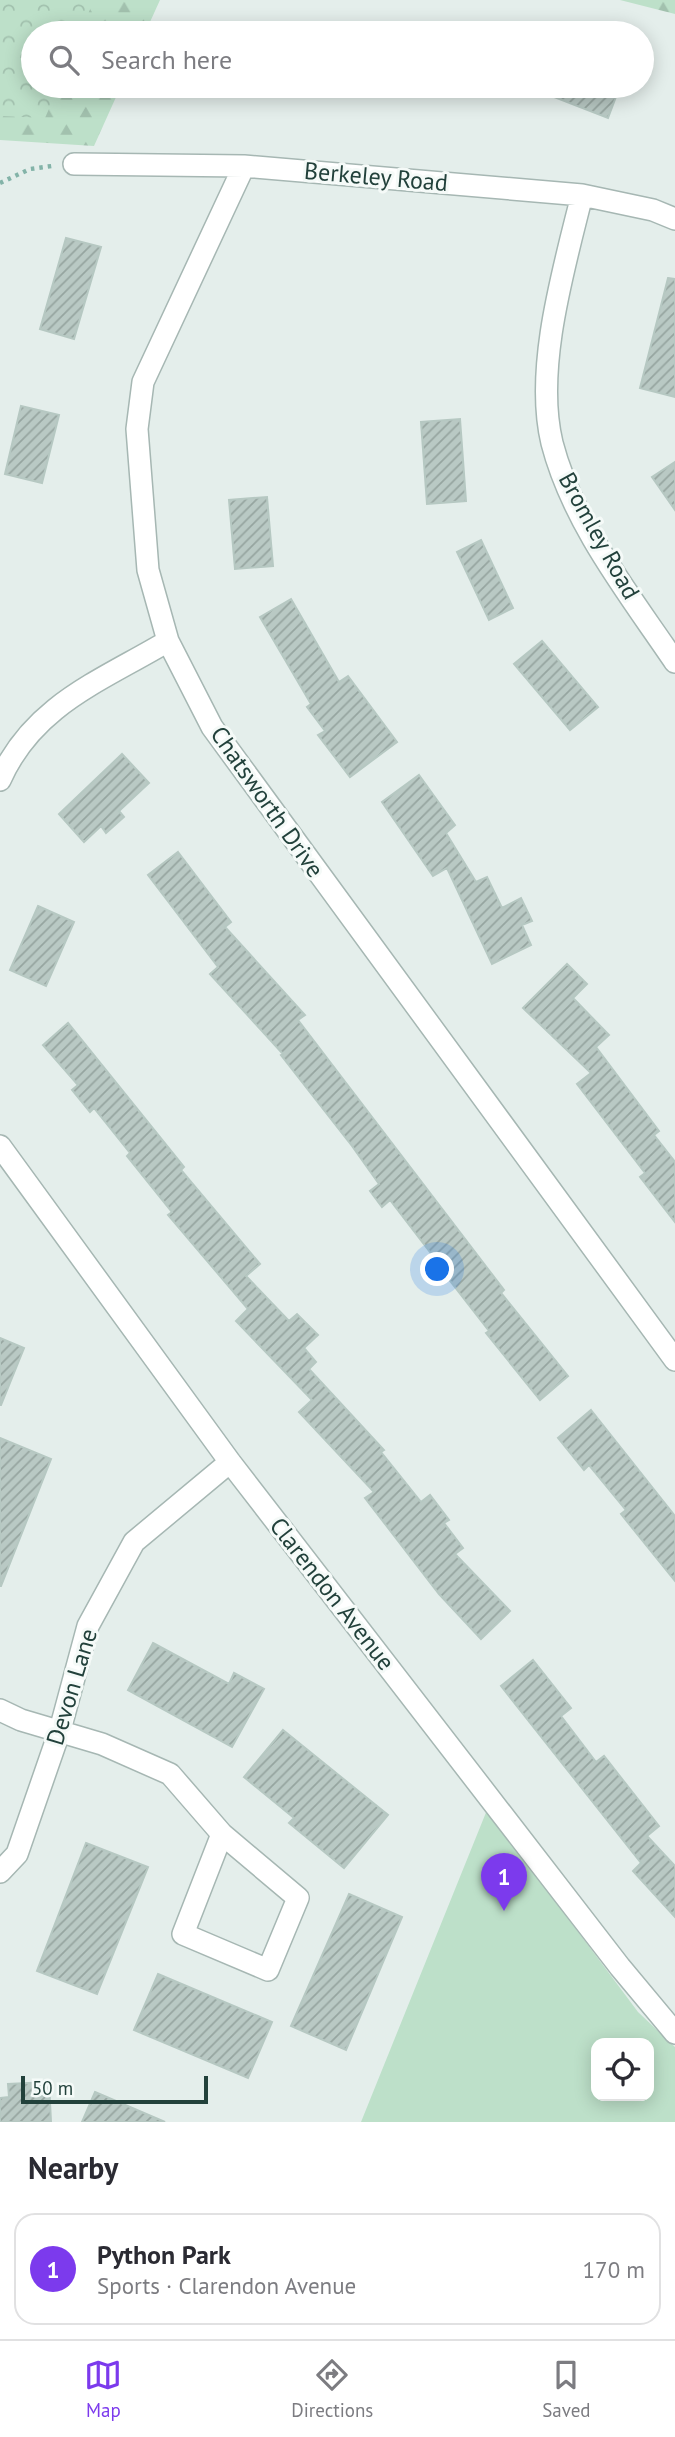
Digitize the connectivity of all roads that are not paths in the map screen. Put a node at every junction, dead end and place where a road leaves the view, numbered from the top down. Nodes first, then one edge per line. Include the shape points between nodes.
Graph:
1 (74, 164) road end
2 (244, 166) junction
3 (582, 195) junction
4 (675, 219) edge
5 (168, 641) junction
6 (675, 662) edge
7 (0, 780) edge
8 (0, 1146) edge
9 (675, 1360) edge
10 (230, 1462) junction
11 (0, 1710) edge
12 (60, 1730) junction
13 (222, 1834) junction
14 (0, 1872) edge
15 (675, 2033) edge

1 - 2 street, Berkeley Road
2 - 3 street, Berkeley Road
2 - 5 street, Chatsworth Drive via 143,382 137,429 148,570
3 - 4 street, Berkeley Road
3 - 6 street, Bromley Road via 559,287 549,364 552,441 568,490 613,571
5 - 7 street via 62,701 13,751
5 - 9 street, Chatsworth Drive via 219,737
8 - 10 street, Clarendon Avenue
10 - 12 street, Devon Lane via 134,1542 88,1626
10 - 15 street, Clarendon Avenue
11 - 12 street
12 - 13 street via 170,1774
12 - 14 street, Devon Lane via 17,1854
13 - 13 street via 298,1898 268,1970 183,1934

